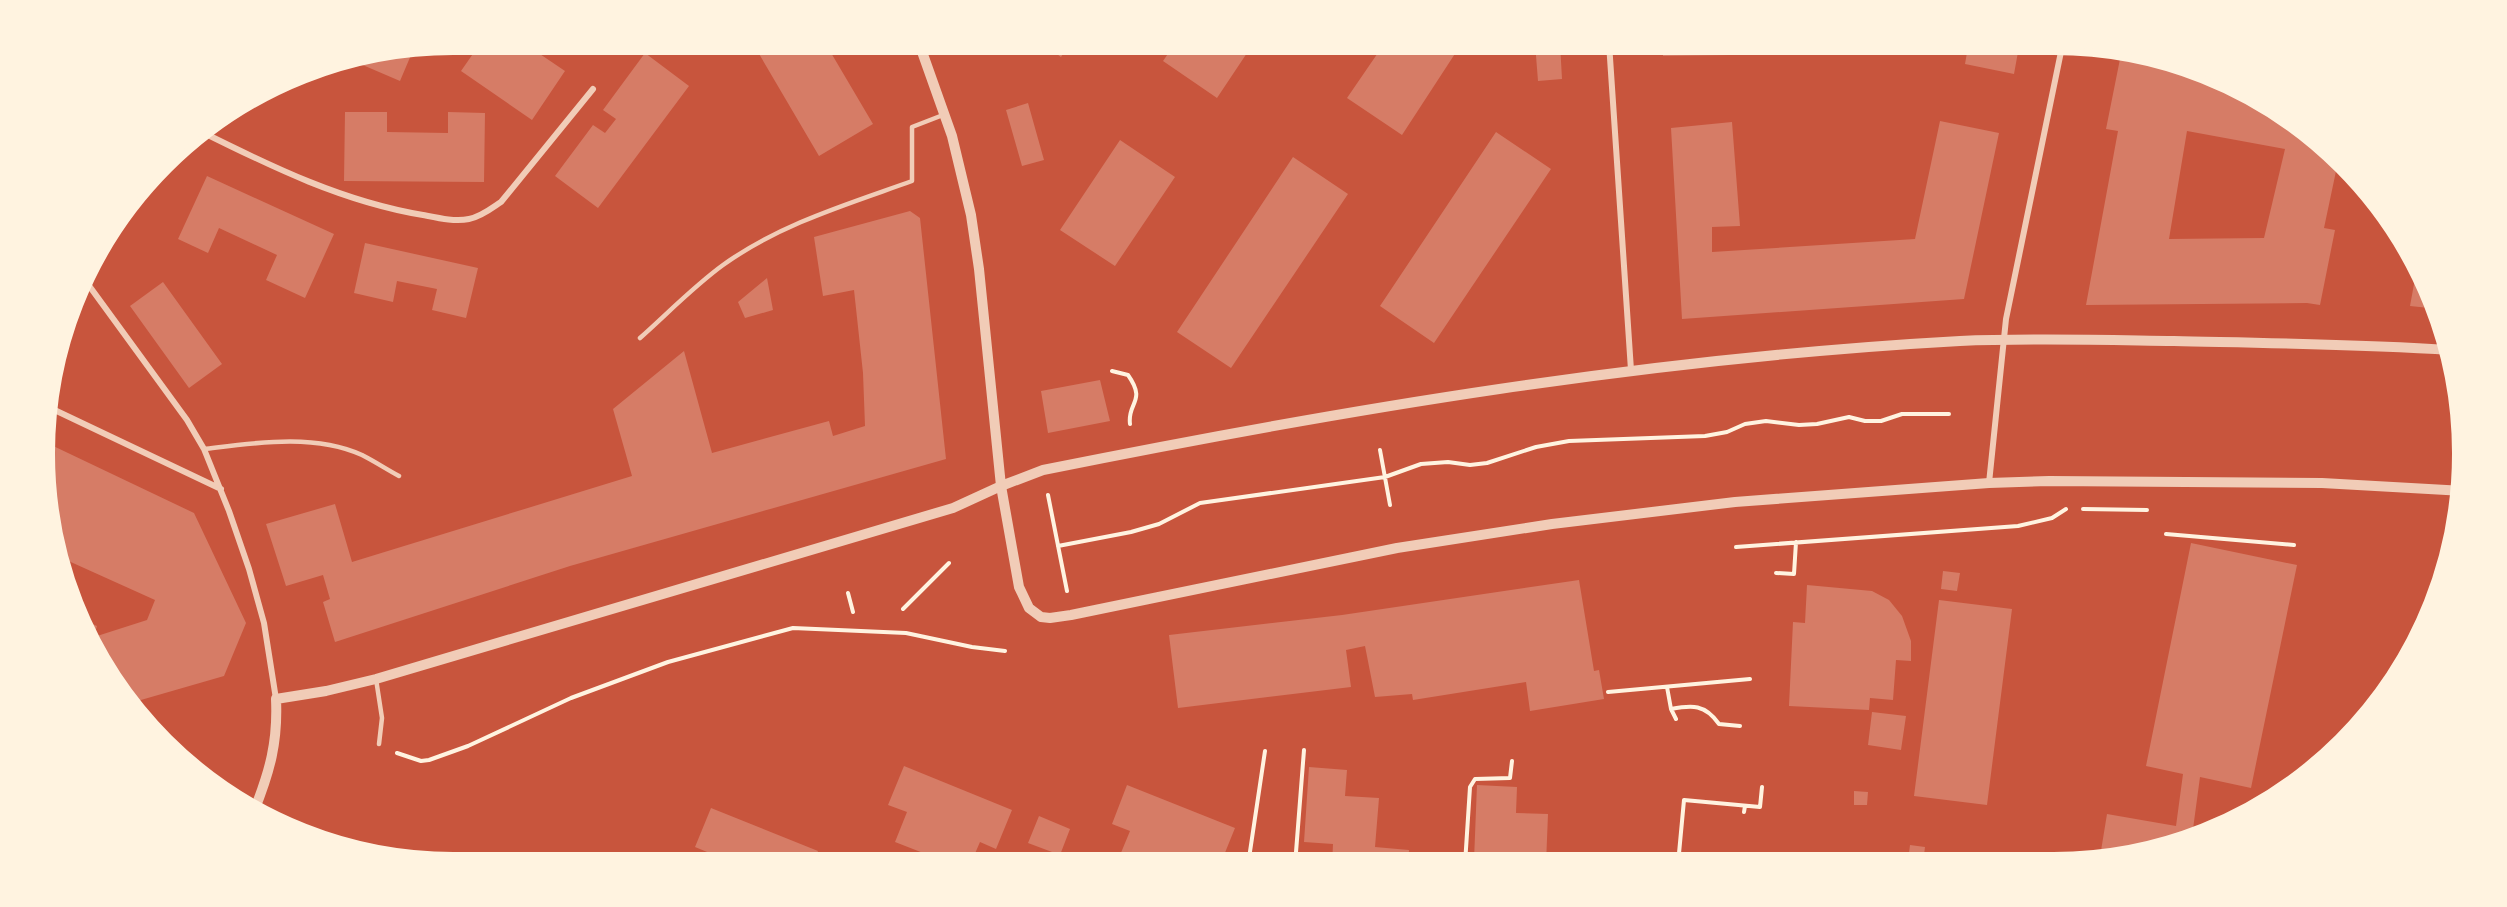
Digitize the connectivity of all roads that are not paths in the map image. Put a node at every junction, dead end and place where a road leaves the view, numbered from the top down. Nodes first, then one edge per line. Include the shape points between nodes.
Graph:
1 (922, 51) edge
2 (1610, 51) edge
3 (2061, 51) edge
4 (593, 89) dead end
5 (945, 114) junction
6 (207, 134) edge
7 (88, 285) edge
8 (640, 338) dead end
9 (2004, 340) junction
10 (2442, 349) edge
11 (1631, 370) junction
12 (53, 409) edge
13 (204, 449) junction
14 (399, 476) dead end
15 (1989, 483) junction
16 (1001, 486) junction
17 (221, 489) junction
18 (2454, 490) edge
19 (376, 679) junction
20 (276, 699) junction
21 (379, 744) road end
22 (256, 804) edge

1 - 5 street
2 - 11 street
3 - 9 street
4 - 6 street via 501,202 469,219 392,210 337,194
5 - 8 lane via 912,127 912,181 774,234 722,265
5 - 16 street via 977,251
7 - 13 street
9 - 10 street via 2352,344
9 - 11 street via 1842,350
9 - 15 street
11 - 16 street via 1374,407 1043,470
12 - 17 street
13 - 14 lane via 268,442 320,444 360,454
13 - 17 street
15 - 16 street via 1735,502 1552,525 1397,548 1050,618 1034,613 1019,587
15 - 18 street via 2322,483
16 - 19 street via 953,508
17 - 20 street via 264,623
19 - 20 street
19 - 21 lane via 382,718
20 - 22 street via 273,756

